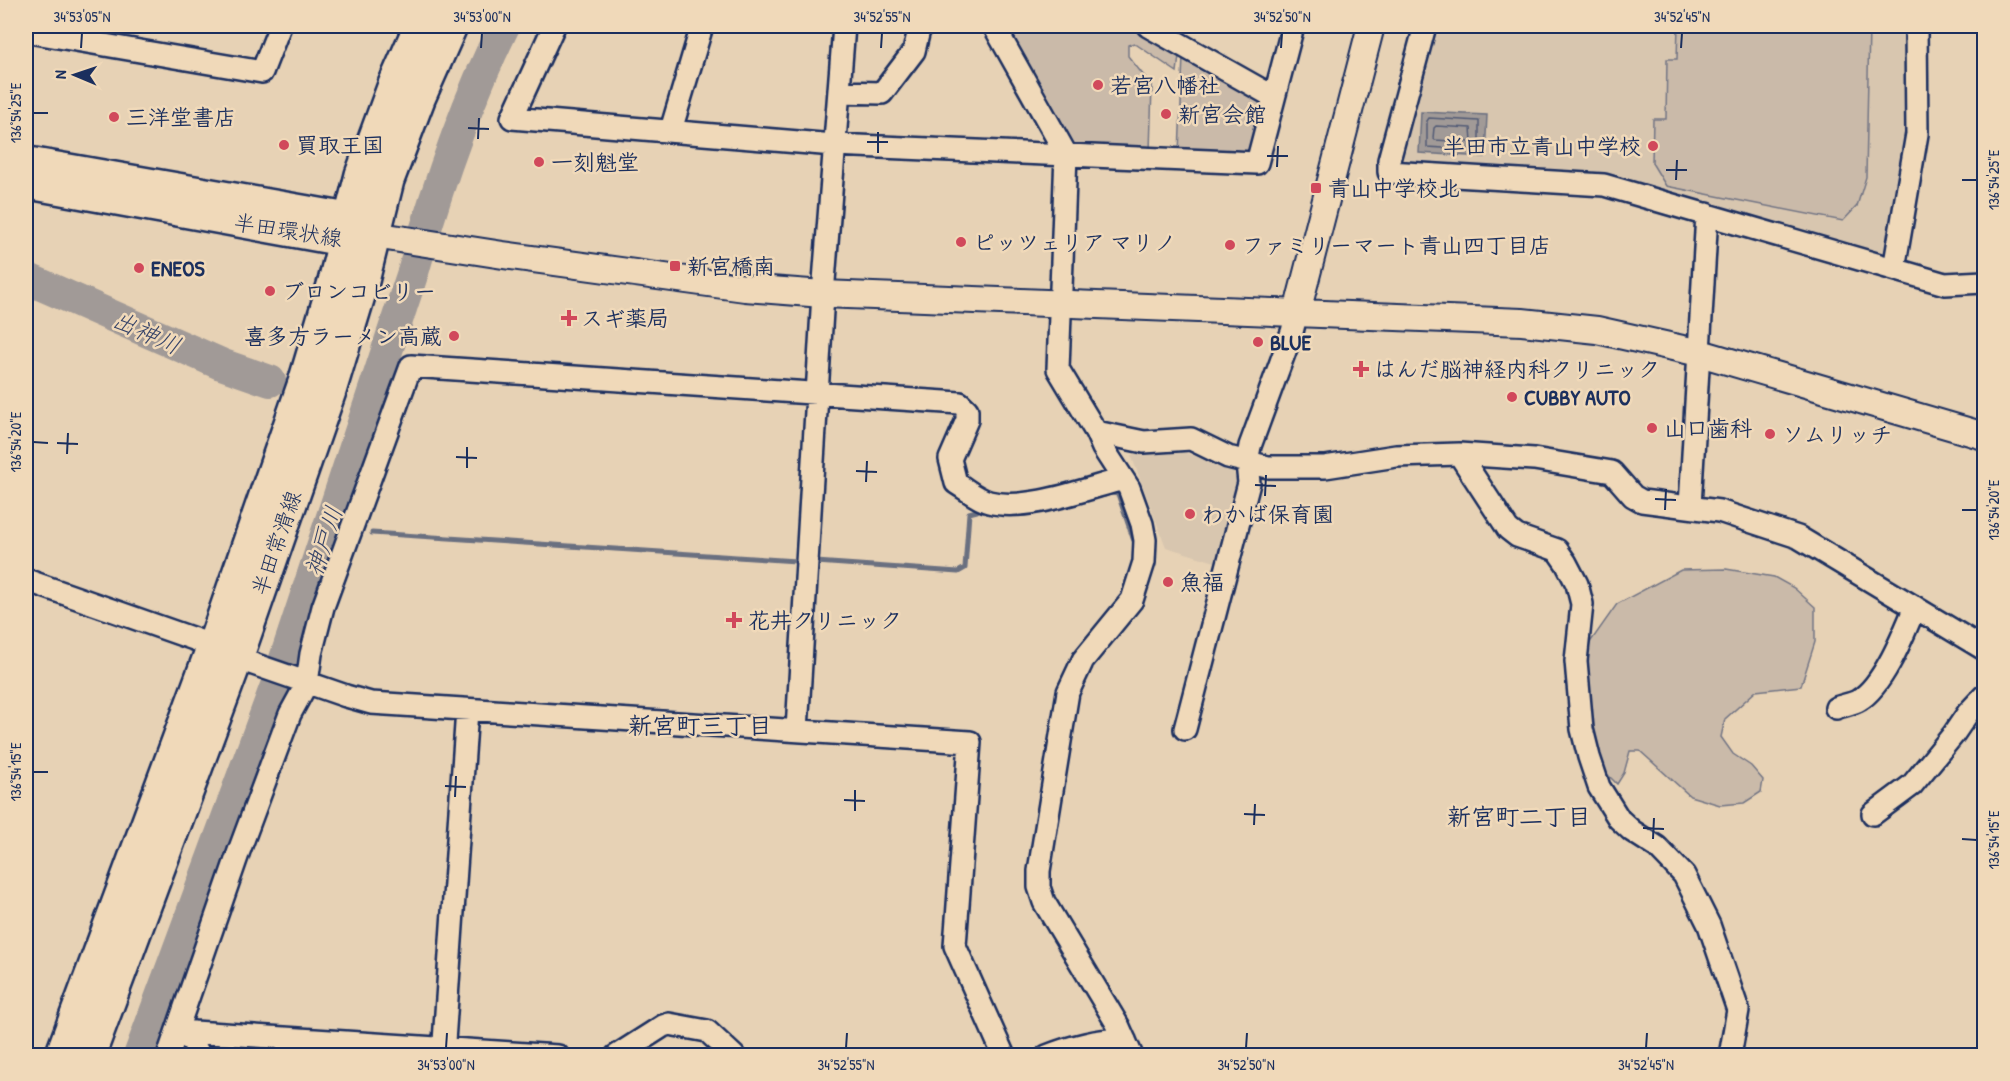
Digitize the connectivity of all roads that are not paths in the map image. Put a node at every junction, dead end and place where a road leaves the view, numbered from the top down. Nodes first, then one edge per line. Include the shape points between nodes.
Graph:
1 (31, 26) edge
2 (280, 26) edge
3 (421, 26) edge
4 (450, 26) edge
5 (554, 26) edge
6 (702, 26) edge
7 (844, 26) edge
8 (920, 26) edge
9 (994, 26) edge
10 (1293, 26) edge
11 (1371, 26) edge
12 (1425, 26) edge
13 (1916, 26) edge
14 (1155, 27) edge
15 (839, 92) junction
16 (1274, 97) junction
17 (671, 130) junction
18 (834, 145) junction
19 (1066, 154) junction
20 (26, 161) edge
21 (26, 184) edge
22 (1707, 214) junction
23 (368, 234) junction
24 (1894, 269) junction
25 (1984, 282) edge
26 (823, 294) junction
27 (1060, 302) junction
28 (1296, 312) junction
29 (1700, 353) junction
30 (819, 394) junction
31 (1096, 432) junction
32 (1984, 436) edge
33 (1459, 454) junction
34 (1248, 463) junction
35 (1123, 479) junction
36 (1690, 506) junction
37 (26, 580) edge
38 (1916, 607) junction
39 (1984, 649) edge
40 (235, 657) junction
41 (302, 681) junction
42 (1984, 696) edge
43 (1836, 708) dead end
44 (467, 710) junction
45 (1185, 729) dead end
46 (797, 730) junction
47 (1873, 814) dead end
48 (177, 1030) junction
49 (1128, 1048) edge
50 (444, 1051) edge
51 (62, 1056) edge
52 (88, 1056) edge
53 (168, 1056) edge
54 (200, 1056) edge
55 (558, 1056) edge
56 (616, 1056) edge
57 (734, 1056) edge
58 (1004, 1056) edge
59 (1047, 1056) edge
60 (1730, 1056) edge

1 - 2 street via 29,32 262,72
3 - 23 main road, 半田常滑線 via 362,175
4 - 23 main road, 半田常滑線 via 419,96
5 - 17 street via 512,118
6 - 17 street
7 - 15 street
8 - 15 street via 914,51 882,93
9 - 19 street
10 - 16 street
11 - 28 street
12 - 22 street via 1389,172 1604,185
13 - 24 street via 1917,134
14 - 16 street
15 - 18 street
16 - 19 street via 1257,164
17 - 18 street
18 - 19 street
18 - 26 street
19 - 27 street
20 - 23 main road, 半田環状線
21 - 23 main road, 半田環状線
22 - 24 street
22 - 29 street
23 - 26 street via 745,288
23 - 40 main road, 半田常滑線 via 305,383
24 - 25 street via 1945,284
26 - 27 street
26 - 30 street
27 - 28 street
27 - 31 street via 1058,369
28 - 29 street via 1522,322 1597,330
28 - 34 street via 1250,446
29 - 32 street
29 - 36 street
30 - 35 street via 960,403 967,410 950,459 956,483 990,502 1037,502
30 - 41 street via 411,366 323,607
30 - 46 street
31 - 34 street via 1144,442 1191,439
31 - 35 street
33 - 34 street via 1396,456 1325,468
33 - 36 street via 1534,459 1612,472 1642,501
33 - 60 street via 1508,529 1557,550 1577,584 1582,604 1576,661 1588,757 1599,787 1620,819 1657,847 1684,875 1709,925 1738,1010
34 - 45 street via 1249,483
35 - 49 street via 1142,524 1142,571 1132,600 1083,660 1068,692 1039,886 1044,902
36 - 38 street via 1719,511 1797,537
37 - 40 street
38 - 39 street
38 - 43 street via 1895,654 1870,691 1858,701
40 - 41 street
40 - 51 main road, 半田常滑線
40 - 52 main road, 半田常滑線
41 - 44 street via 371,703
41 - 48 street
42 - 47 street via 1911,785
44 - 46 street
44 - 50 street
46 - 58 street via 970,742 955,946
48 - 50 street
48 - 53 street
48 - 54 street via 192,1041
49 - 59 street via 1116,1039
50 - 55 street
56 - 57 street via 669,1024 707,1031

